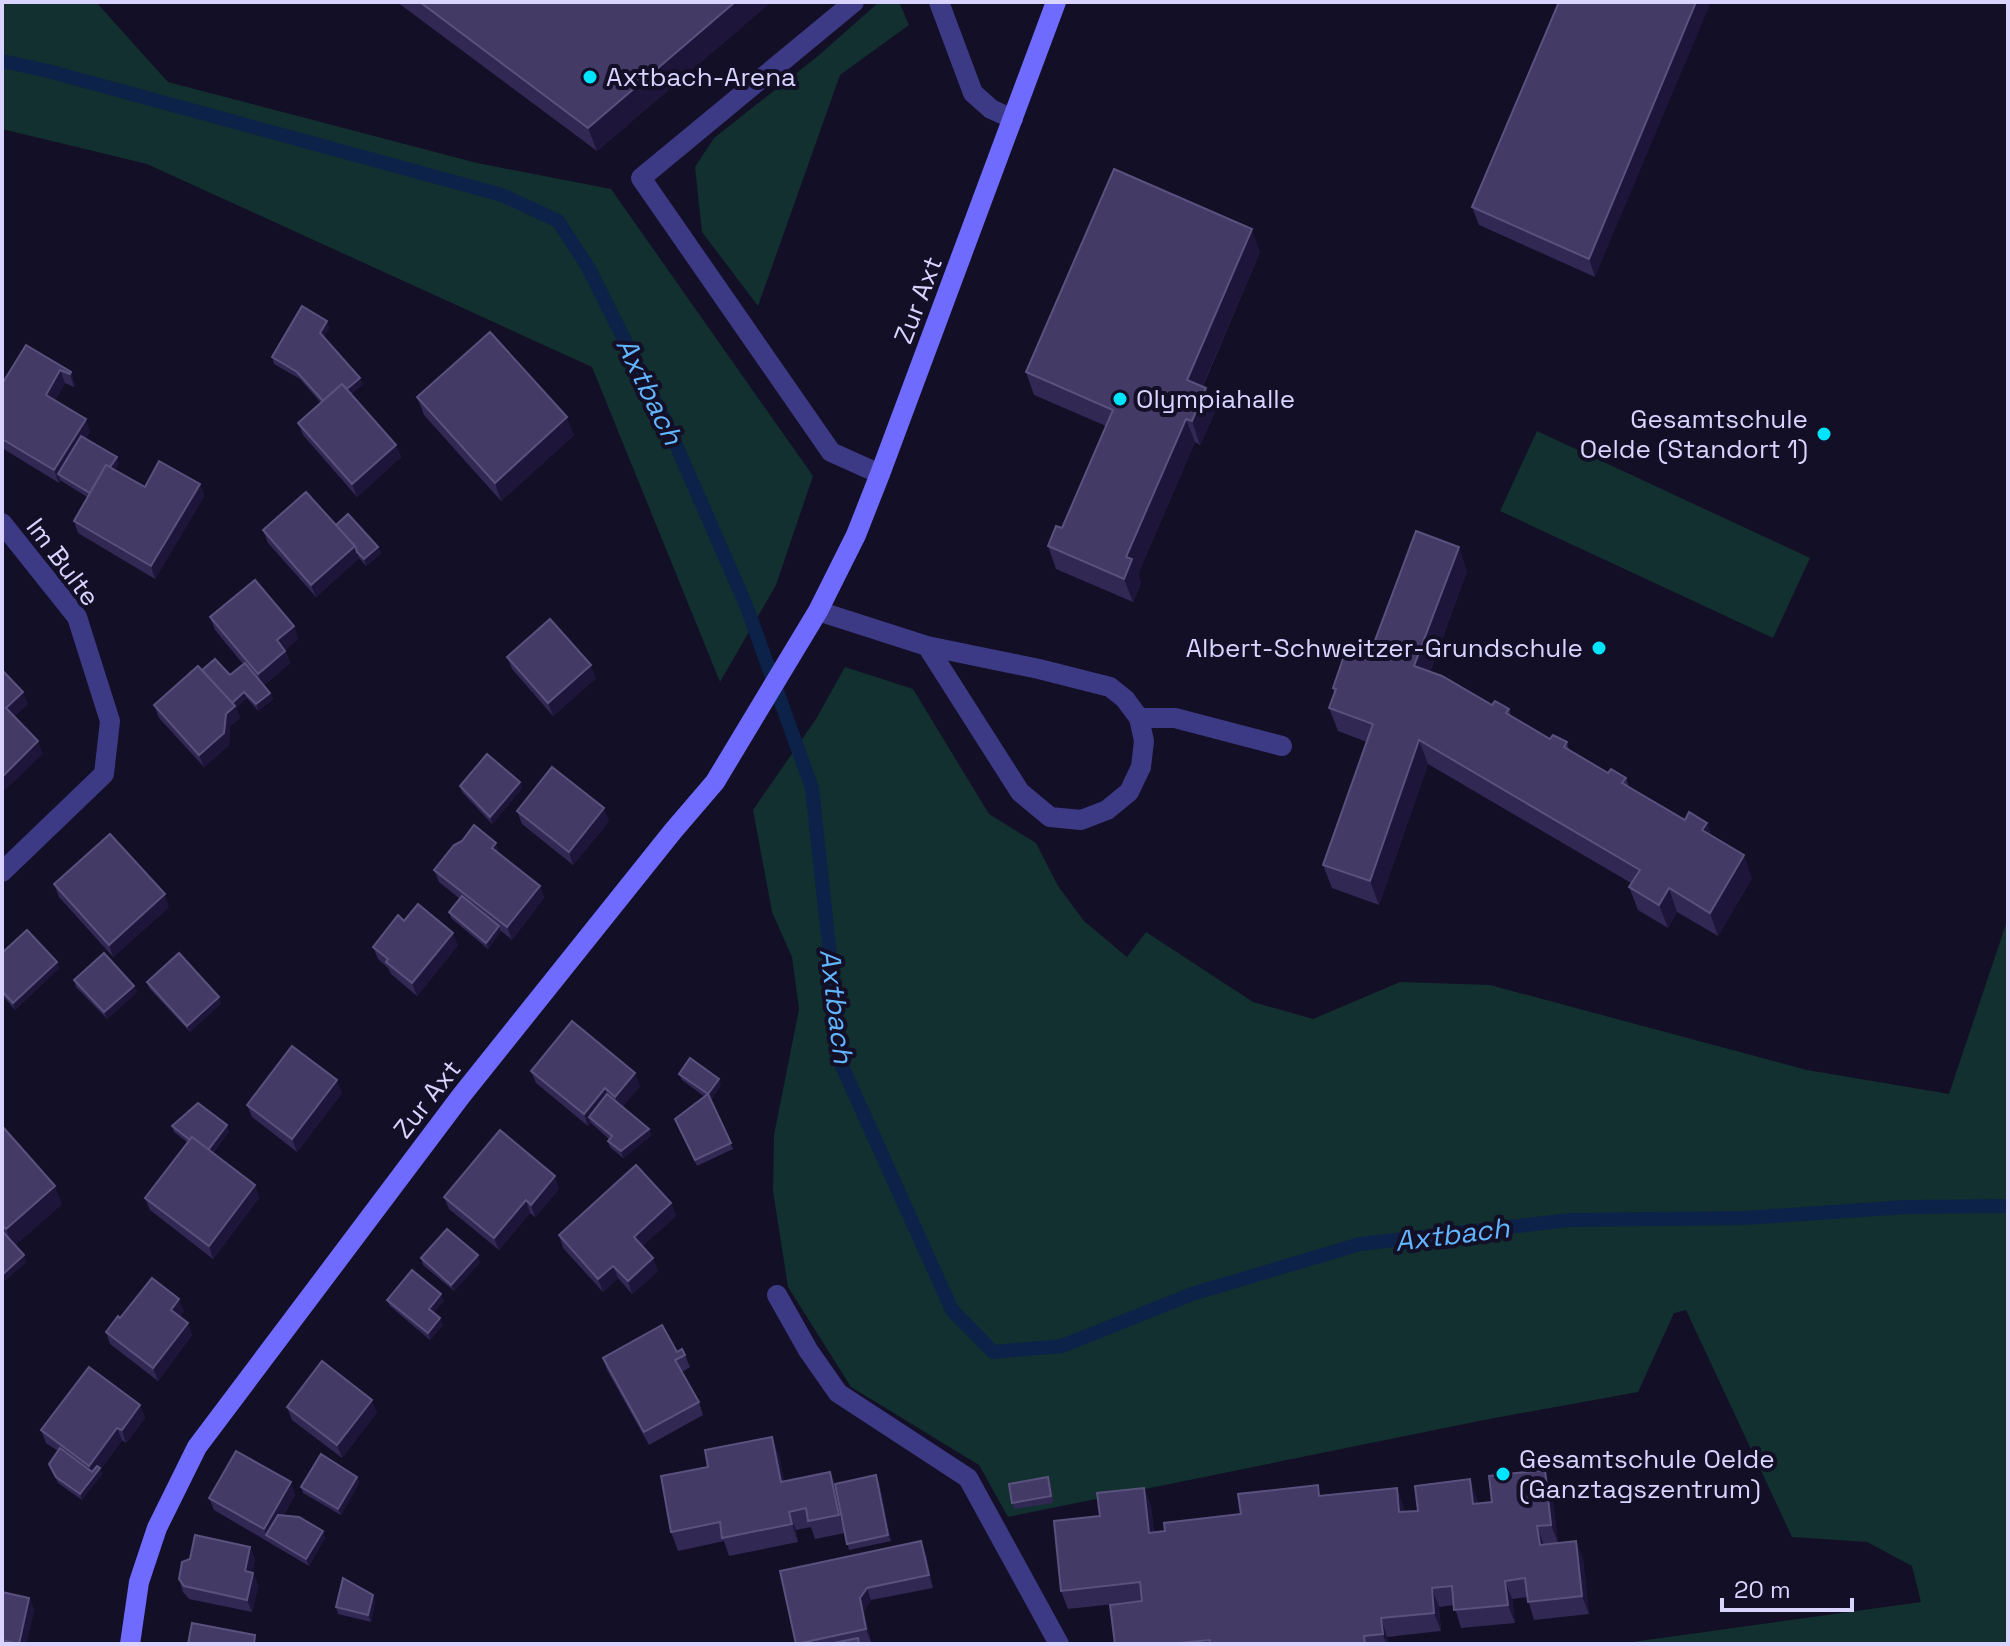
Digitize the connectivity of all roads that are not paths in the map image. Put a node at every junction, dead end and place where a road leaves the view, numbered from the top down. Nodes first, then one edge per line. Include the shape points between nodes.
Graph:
1 (854, 2) edge
2 (939, 2) edge
3 (1056, 2) edge
4 (1013, 119) junction
5 (880, 474) junction
6 (2, 523) edge
7 (818, 611) junction
8 (927, 646) junction
9 (1139, 718) junction
10 (1282, 746) dead end
11 (2, 872) edge
12 (777, 1295) dead end
13 (130, 1644) edge
14 (1059, 1644) edge

1 - 5 street via 641,178 831,452
2 - 4 street via 973,93
3 - 4 street, Zur Axt
4 - 5 street, Zur Axt
5 - 7 street, Zur Axt
6 - 11 street, Im Bulte via 77,617 110,721 104,774
7 - 8 street
7 - 13 street, Zur Axt via 715,782 461,1096 197,1447 157,1528 139,1582
8 - 9 street via 1110,687
8 - 9 street via 1020,792 1050,817 1081,820 1107,810 1129,792 1141,767 1144,741
9 - 10 street via 1175,718
12 - 14 street via 838,1393 968,1478

